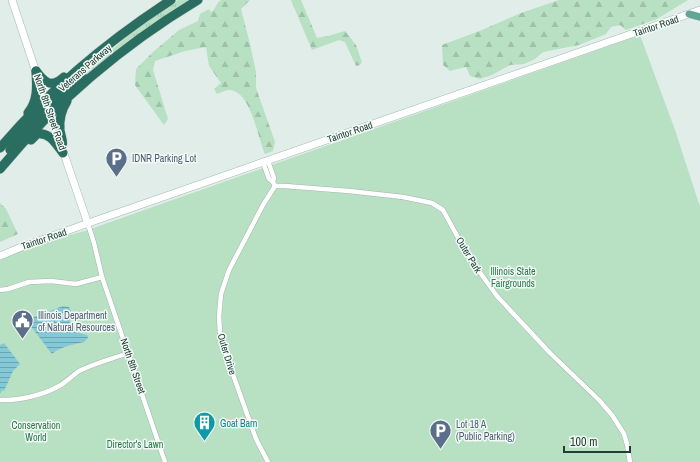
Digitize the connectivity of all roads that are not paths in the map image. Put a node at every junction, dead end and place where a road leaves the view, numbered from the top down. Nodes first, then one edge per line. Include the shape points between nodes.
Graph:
1 (12, 0) edge
2 (171, 0) edge
3 (198, 0) edge
4 (700, 10) edge
5 (689, 14) junction
6 (700, 17) edge
7 (110, 43) junction
8 (36, 71) junction
9 (70, 95) junction
10 (46, 100) junction
11 (50, 114) junction
12 (19, 127) junction
13 (0, 148) edge
14 (63, 151) junction
15 (265, 162) junction
16 (0, 163) edge
17 (0, 169) edge
18 (0, 173) edge
19 (274, 184) junction
20 (88, 224) junction
21 (0, 256) edge
22 (102, 277) junction
23 (0, 290) edge
24 (128, 353) junction
25 (0, 400) edge
26 (165, 462) edge
27 (268, 462) edge
28 (630, 462) edge

1 - 8 main road, North 8th Street Road
2 - 7 highway, Veterans Parkway
3 - 9 highway, Veterans Parkway via 131,45
4 - 5 main road, Taintor Road
5 - 6 main road
5 - 15 main road, Taintor Road
7 - 8 highway via 96,50 57,83 46,81
7 - 10 highway, Veterans Parkway
7 - 11 highway via 112,46 56,101
8 - 10 main road, North 8th Street Road
8 - 12 highway via 35,99
9 - 11 highway, Veterans Parkway
9 - 14 highway via 60,118
10 - 11 main road, North 8th Street Road
10 - 12 highway, Veterans Parkway
10 - 16 highway via 40,114
11 - 14 main road, North 8th Street Road
11 - 17 highway, Veterans Parkway
12 - 13 highway, Veterans Parkway
14 - 18 highway via 50,136 39,134
14 - 20 main road, North 8th Street Road
15 - 19 street via 269,179
15 - 20 main road, Taintor Road
19 - 27 street, Outer Drive via 229,270 221,294 219,317 226,355 256,439
19 - 28 street, Outer Park via 383,194 432,203 443,210 468,256 489,286 550,353 604,405 624,434
20 - 21 main road, Taintor Road
20 - 22 street, North 8th Street
22 - 23 street via 76,284 29,282
22 - 24 street, North 8th Street
24 - 25 street via 80,371 52,389 22,398
24 - 26 street, North 8th Street

